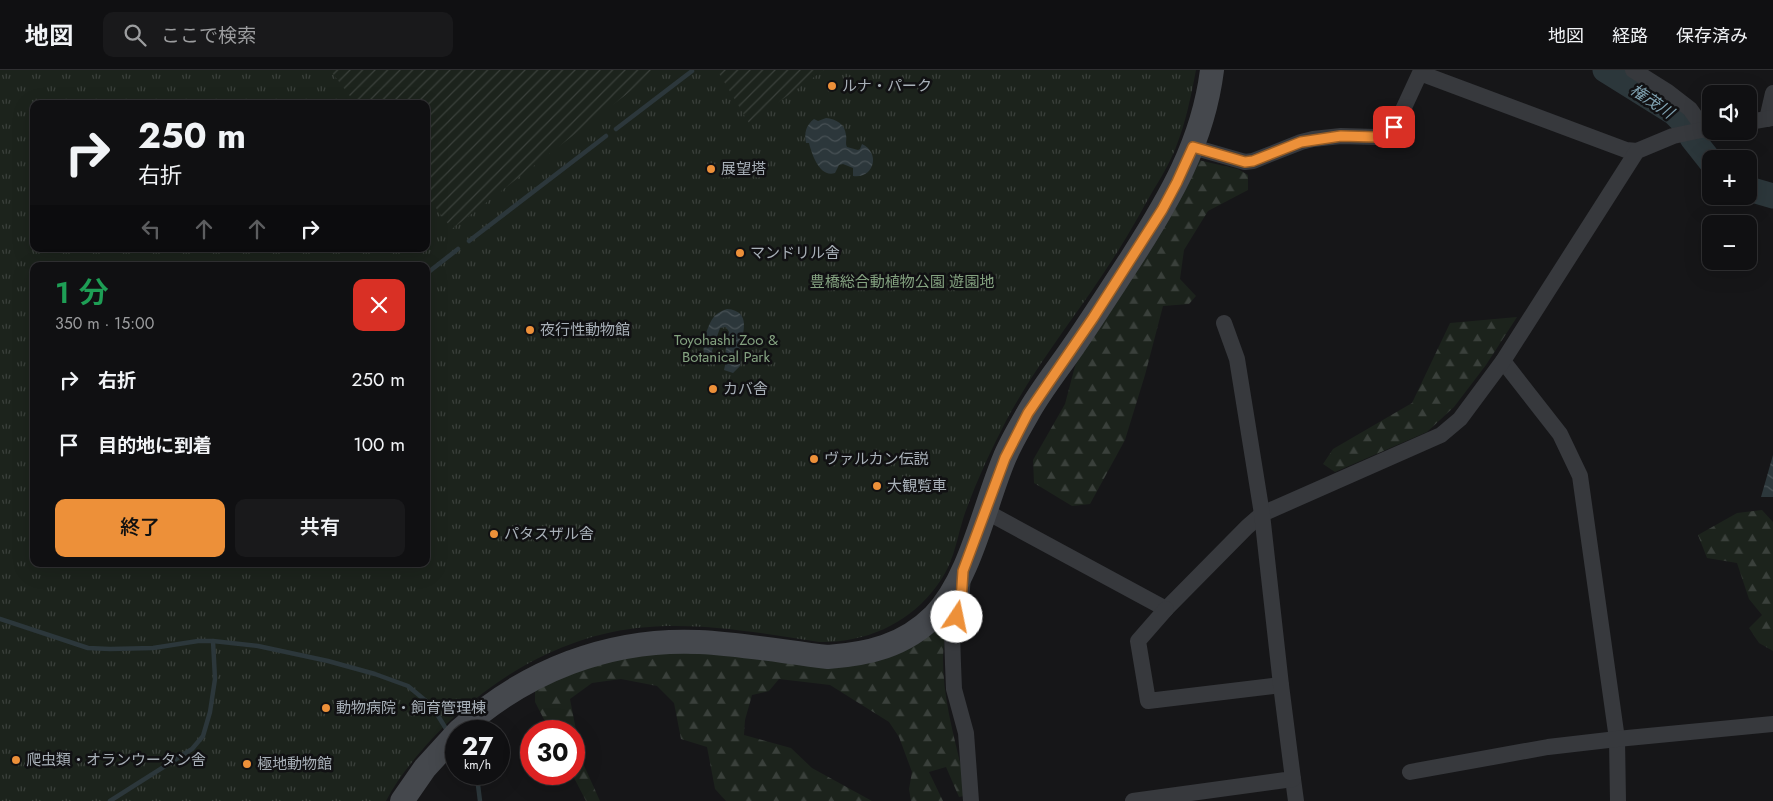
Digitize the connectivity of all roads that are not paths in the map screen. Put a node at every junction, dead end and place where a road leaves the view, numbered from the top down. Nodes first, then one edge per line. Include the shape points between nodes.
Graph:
1 (1212, 70) edge
2 (1633, 70) edge
3 (1773, 93) edge
4 (1770, 118) edge
5 (1757, 120) edge
6 (1702, 125) edge
7 (1702, 130) edge
8 (1193, 147) junction
9 (1637, 151) junction
10 (1224, 323) dead end
11 (1503, 361) junction
12 (985, 511) junction
13 (1262, 514) junction
14 (963, 571) junction
15 (1166, 609) junction
16 (1281, 685) junction
17 (473, 720) edge
18 (1773, 724) edge
19 (1617, 738) junction
20 (445, 746) edge
21 (1410, 772) dead end
22 (1293, 779) junction
23 (402, 801) edge
24 (971, 801) edge
25 (1133, 801) edge
26 (1296, 801) edge
27 (1618, 801) edge

1 - 8 street
2 - 6 street via 1690,109
3 - 4 street
4 - 5 street
7 - 9 street via 1680,134
8 - 9 street via 1245,162 1313,139 1384,136 1394,127 1420,73 1626,150
8 - 12 street via 1162,210 1028,413 1005,458
9 - 11 street
10 - 13 street via 1238,359
11 - 13 street via 1460,419 1441,435
11 - 19 street via 1560,434 1580,476
12 - 14 street
12 - 15 street
13 - 15 street
13 - 16 street
14 - 17 street via 934,616 902,640 876,651 828,656 700,642 631,645 585,656 543,673 503,695
14 - 24 street via 961,601 952,633 953,664 954,689 966,733
15 - 16 street via 1138,641 1148,701
16 - 22 street
18 - 19 street
19 - 21 street
19 - 27 street
20 - 23 street
22 - 25 street
22 - 26 street

